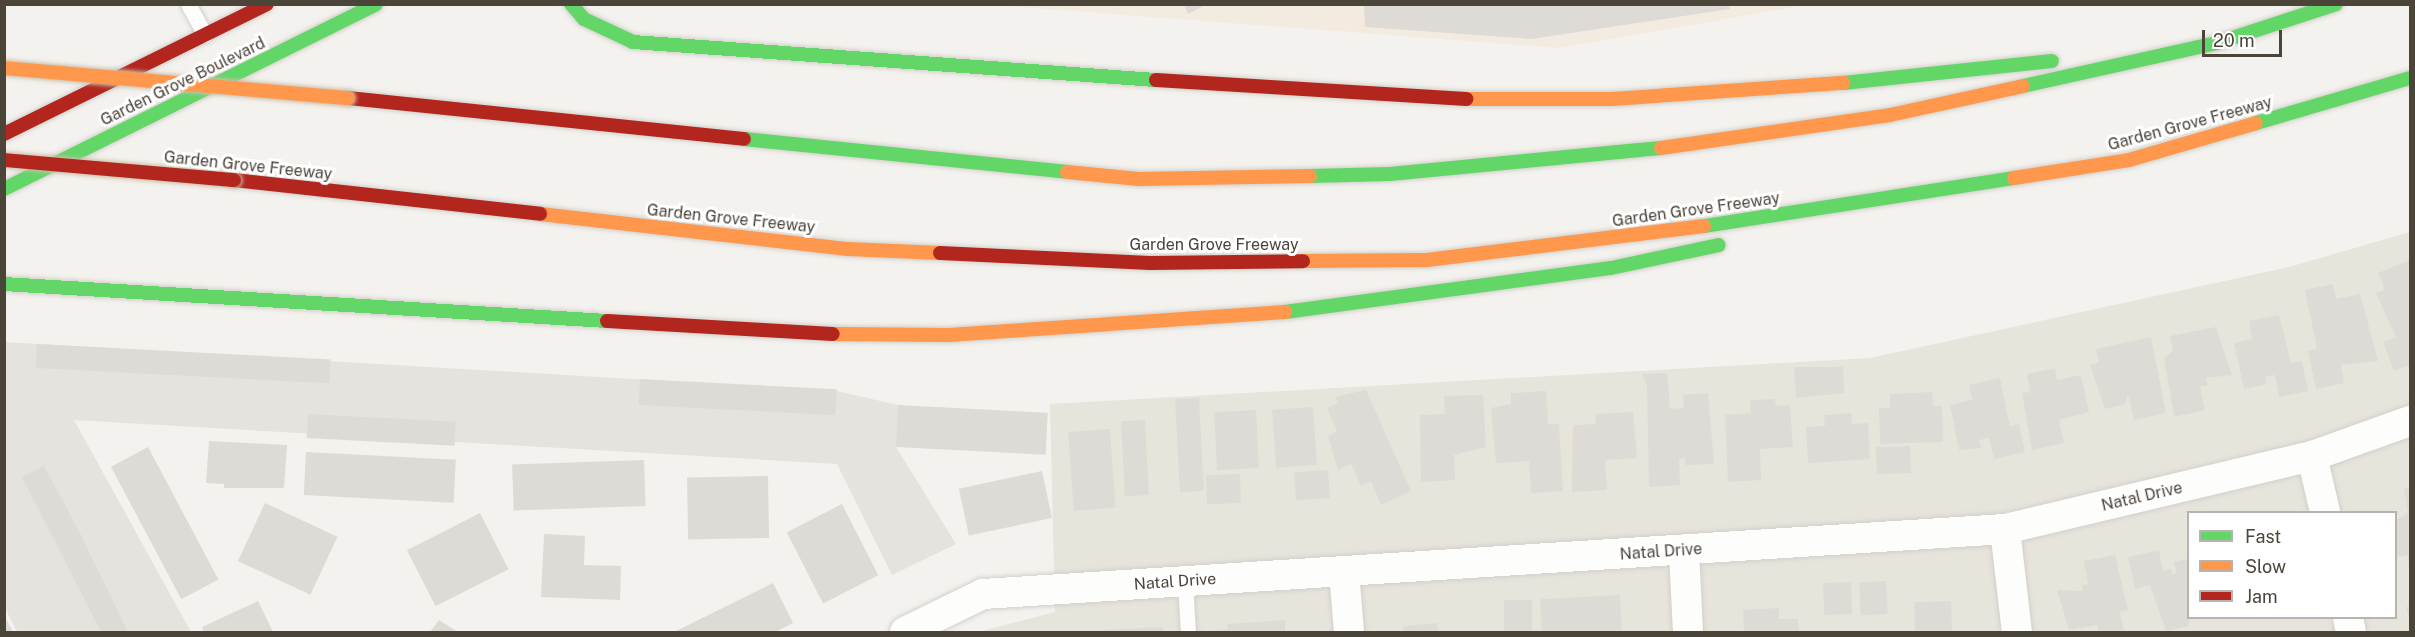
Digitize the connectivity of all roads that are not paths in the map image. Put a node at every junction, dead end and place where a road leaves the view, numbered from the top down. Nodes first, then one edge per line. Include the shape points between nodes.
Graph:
1 (188, 4) edge
2 (267, 4) edge
3 (376, 4) edge
4 (571, 4) edge
5 (2336, 4) edge
6 (205, 35) junction
7 (2217, 43) junction
8 (4, 68) edge
9 (2410, 78) edge
10 (4, 134) edge
11 (4, 160) edge
12 (2129, 160) junction
13 (4, 189) edge
14 (1807, 227) dead end
15 (1738, 241) dead end
16 (4, 284) edge
17 (2410, 421) edge
18 (2312, 456) junction
19 (2325, 511) edge
20 (2005, 529) junction
21 (1684, 551) junction
22 (1344, 572) junction
23 (1185, 582) junction
24 (905, 633) edge
25 (1188, 633) edge
26 (1349, 633) edge
27 (1688, 633) edge
28 (2017, 633) edge

1 - 6 lane
2 - 6 main road, Garden Grove Boulevard
3 - 13 main road, Garden Grove Boulevard
4 - 7 main road via 584,19 633,42 1424,99 1612,99 1772,91
5 - 7 main road
6 - 10 main road, Garden Grove Boulevard
7 - 8 main road, bridge via 1890,115 1621,154 1390,174 1139,179 348,98
9 - 12 main road, Garden Grove Freeway
11 - 12 main road, Garden Grove Freeway, bridge via 234,180 848,249 1150,263 1427,260 1672,231
12 - 14 main road
15 - 16 main road via 1611,268 1303,311 949,335 802,333
17 - 18 street, Natal Drive
18 - 19 street
18 - 20 street, Natal Drive
20 - 21 street, Natal Drive
20 - 28 street
21 - 22 street, Natal Drive
21 - 27 street
22 - 23 street, Natal Drive
22 - 26 street
23 - 24 street, Natal Drive via 983,594
23 - 25 lane

